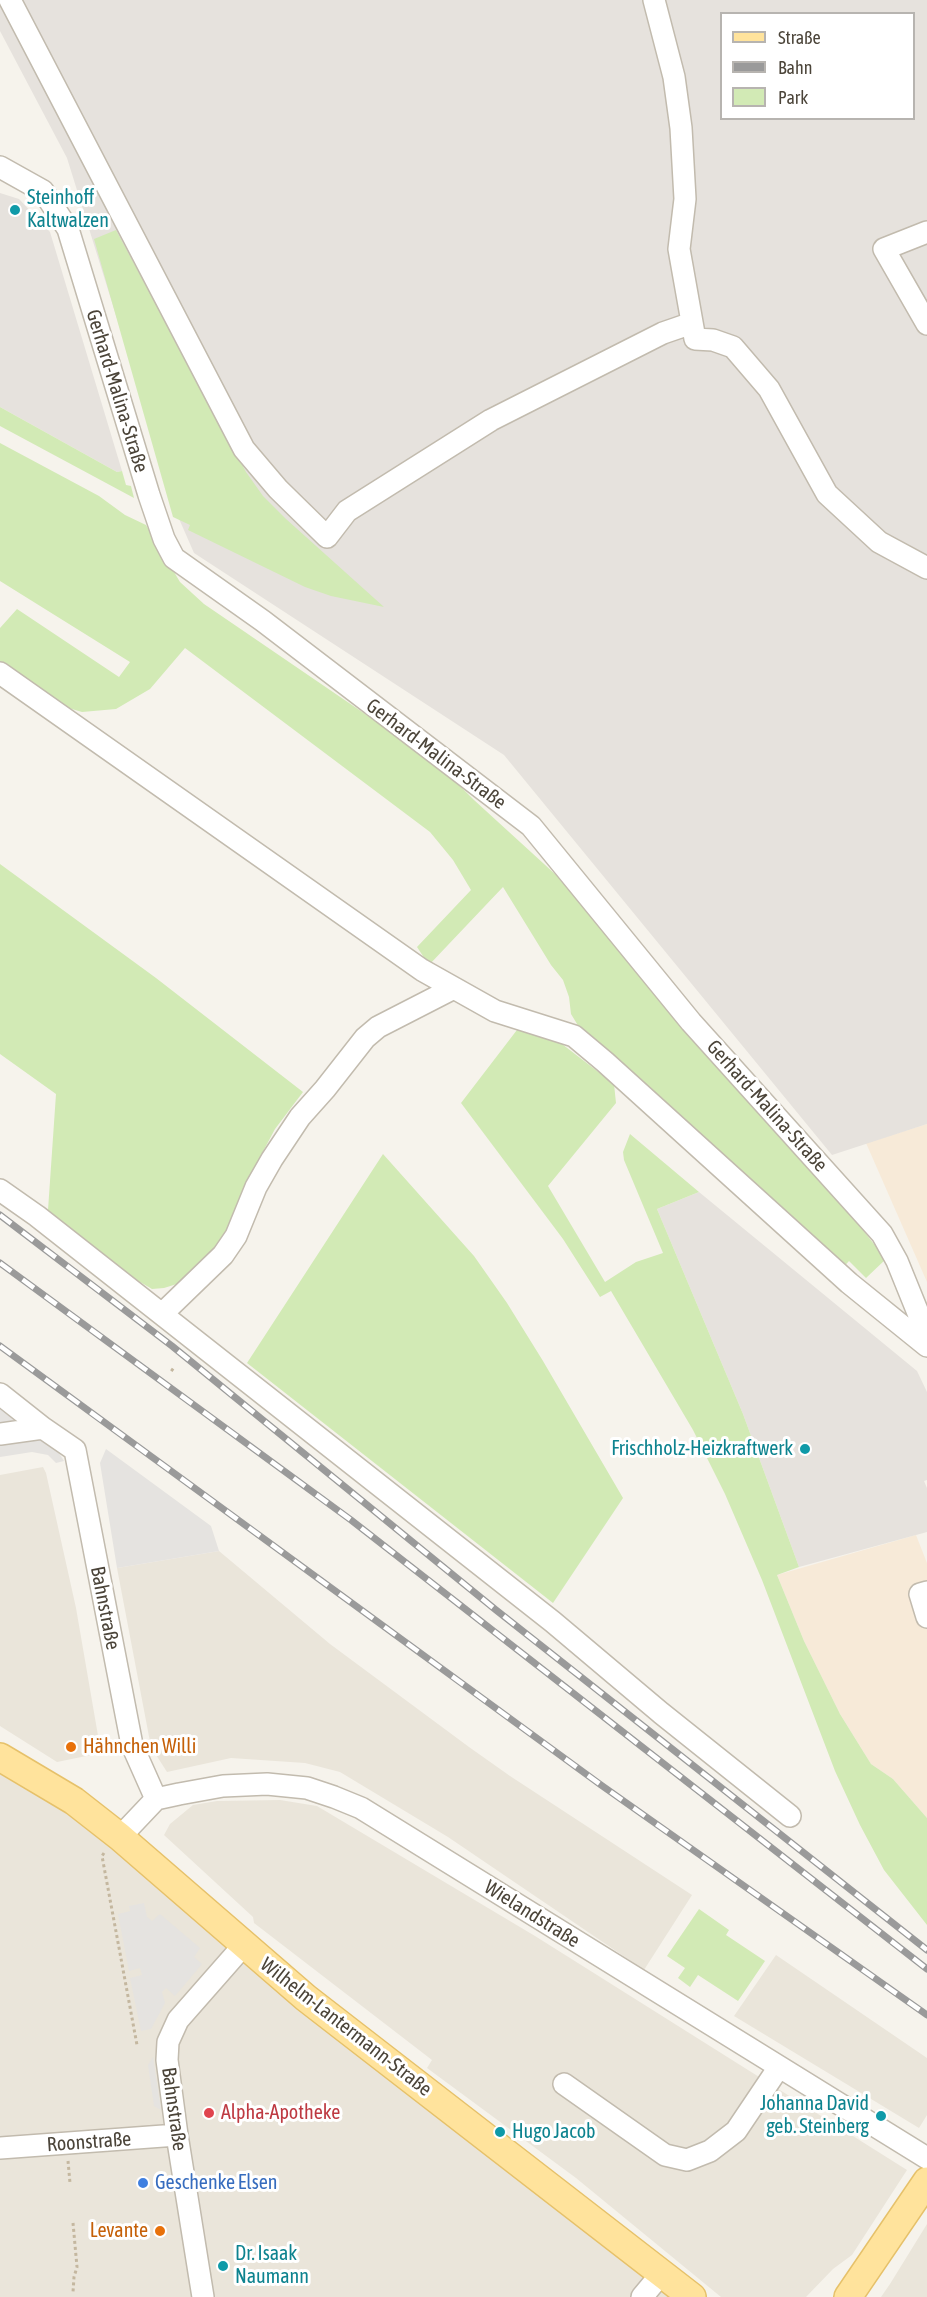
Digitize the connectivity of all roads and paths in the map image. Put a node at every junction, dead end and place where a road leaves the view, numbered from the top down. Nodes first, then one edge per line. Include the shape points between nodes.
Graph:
1 (10, 0) edge
2 (654, 0) edge
3 (0, 167) edge
4 (927, 232) edge
5 (692, 323) junction
6 (927, 324) edge
7 (927, 568) edge
8 (0, 674) edge
9 (454, 988) junction
10 (0, 1190) edge
11 (162, 1314) junction
12 (927, 1335) edge
13 (927, 1346) edge
14 (0, 1394) edge
15 (43, 1428) junction
16 (0, 1434) edge
17 (927, 1592) edge
18 (927, 1617) edge
19 (0, 1757) edge
20 (156, 1799) junction
21 (790, 1816) dead end
22 (120, 1837) junction
23 (243, 1946) junction
24 (137, 2045) dead end
25 (779, 2067) junction
26 (564, 2084) dead end
27 (177, 2136) junction
28 (0, 2148) edge
29 (927, 2158) edge
30 (927, 2181) edge
31 (73, 2223) dead end
32 (662, 2273) junction
33 (73, 2292) dead end
34 (203, 2297) edge
35 (642, 2297) edge
36 (692, 2297) edge
37 (848, 2297) edge

1 - 5 street via 244,449 327,537 347,511 491,420 663,333
2 - 5 street via 674,76 681,128 685,199 679,249
3 - 12 street, Gerhard-Malina-Straße via 43,191 68,230 149,495 174,558 263,621 531,826 691,1022 882,1234
4 - 6 street via 884,249
5 - 7 street via 694,339 733,347 769,389 827,494 879,542
8 - 9 street via 422,970
9 - 11 street via 378,1027 365,1038 272,1159 223,1255
9 - 13 street via 495,1011 574,1036 849,1283
10 - 11 street
11 - 21 street via 553,1622
14 - 15 street, Bahnstraße
15 - 16 street
15 - 20 street, Bahnstraße via 75,1450 132,1745
17 - 18 street via 920,1594
19 - 22 main road, Wilhelm-Lantermann-Straße via 74,1801
20 - 22 street
20 - 25 street, Wielandstraße via 223,1786 267,1784 308,1788 361,1808
22 - 23 main road, Wilhelm-Lantermann-Straße
22 - 24 path via 102,1856
23 - 27 street, Bahnstraße via 178,2020 168,2042
23 - 32 main road, Wilhelm-Lantermann-Straße
25 - 26 street via 736,2131 710,2151 687,2160 665,2156
25 - 29 street, Wielandstraße
27 - 28 street, Roonstraße
27 - 34 street, Bahnstraße
30 - 37 main road
31 - 33 path via 77,2267
32 - 35 street
32 - 36 main road, Wilhelm-Lantermann-Straße

